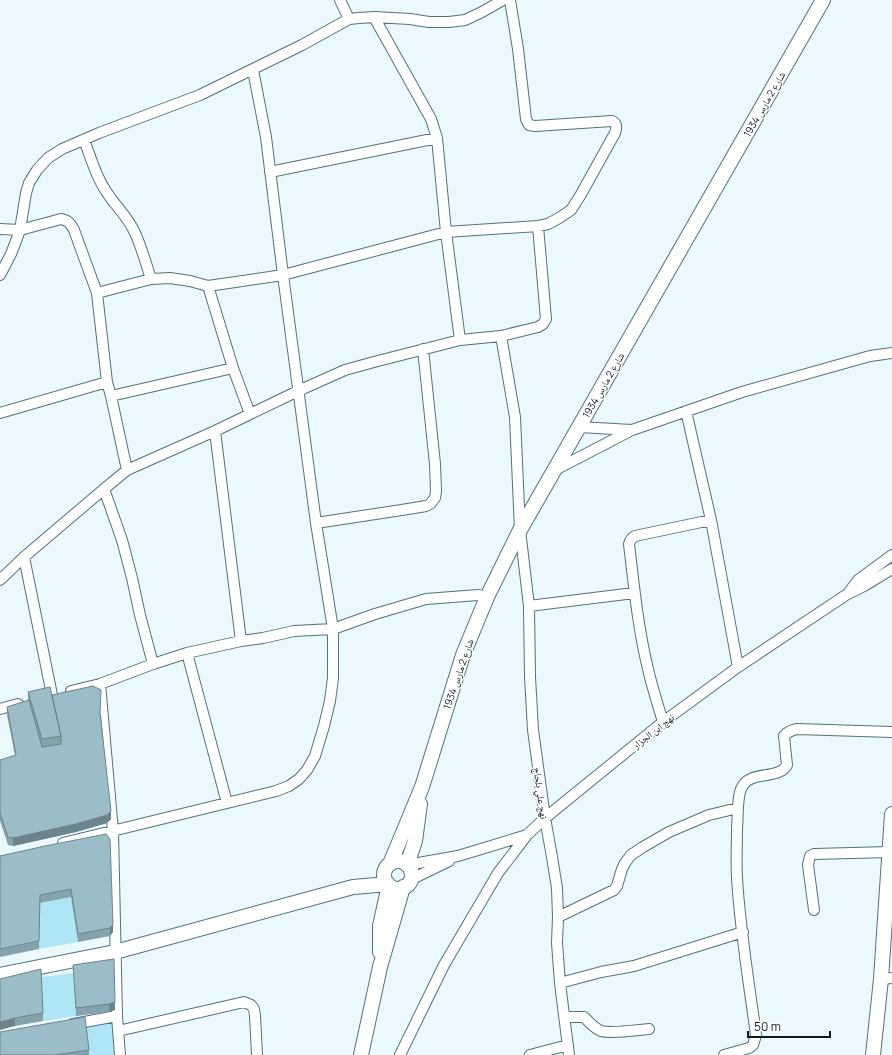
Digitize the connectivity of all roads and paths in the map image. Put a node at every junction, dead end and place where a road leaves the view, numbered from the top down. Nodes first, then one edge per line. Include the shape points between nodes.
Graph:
1 (340, 0) edge
2 (503, 0) edge
3 (510, 0) edge
4 (823, 0) edge
5 (374, 17) junction
6 (349, 19) junction
7 (253, 70) junction
8 (437, 138) junction
9 (84, 140) junction
10 (270, 172) junction
11 (538, 226) junction
12 (0, 229) edge
13 (20, 230) junction
14 (446, 232) junction
15 (0, 275) edge
16 (282, 276) junction
17 (151, 279) junction
18 (208, 286) junction
19 (98, 293) junction
20 (501, 336) junction
21 (460, 340) junction
22 (423, 349) junction
23 (892, 353) edge
24 (233, 368) junction
25 (107, 382) junction
26 (298, 391) junction
27 (111, 396) junction
28 (686, 411) junction
29 (0, 413) edge
30 (250, 414) junction
31 (579, 427) junction
32 (632, 430) junction
33 (215, 431) junction
34 (128, 470) junction
35 (553, 471) junction
36 (104, 489) junction
37 (711, 520) junction
38 (316, 523) junction
39 (520, 530) junction
40 (892, 555) edge
41 (24, 557) junction
42 (892, 569) edge
43 (0, 580) edge
44 (634, 593) junction
45 (846, 595) junction
46 (487, 597) junction
47 (529, 606) junction
48 (333, 629) junction
49 (241, 640) junction
50 (187, 653) junction
51 (153, 664) junction
52 (738, 667) junction
53 (100, 684) junction
54 (30, 701) edge
55 (0, 709) edge
56 (663, 722) junction
57 (892, 732) edge
58 (422, 787) junction
59 (227, 803) junction
60 (738, 808) junction
61 (892, 814) edge
62 (544, 818) junction
63 (113, 831) junction
64 (527, 835) junction
65 (891, 843) edge
66 (53, 845) edge
67 (458, 856) junction
68 (407, 864) junction
69 (388, 866) junction
70 (407, 884) junction
71 (389, 885) junction
72 (353, 886) junction
73 (814, 910) dead end
74 (558, 917) junction
75 (743, 932) junction
76 (115, 952) junction
77 (380, 967) junction
78 (0, 975) edge
79 (886, 978) edge
80 (560, 983) junction
81 (117, 1016) junction
82 (565, 1017) junction
83 (62, 1026) edge
84 (649, 1029) dead end
85 (118, 1031) junction
86 (569, 1050) edge
87 (120, 1055) edge
88 (257, 1055) edge
89 (361, 1055) edge
90 (400, 1055) edge
91 (530, 1055) edge
92 (724, 1055) edge
93 (873, 1055) edge

1 - 6 street
2 - 5 street via 465,20 429,22
3 - 11 street via 529,125 612,121 616,125 615,132 571,210 548,224
4 - 31 street, شارع 2 مارس 1934
5 - 6 street
5 - 8 street via 431,119
6 - 7 street
7 - 9 street via 200,95
7 - 10 street
8 - 10 street
8 - 14 street
9 - 13 street via 62,149 48,158 37,170 29,183
9 - 17 street via 104,189 127,217 135,232
10 - 16 street
11 - 14 street
11 - 20 street via 546,319 538,328
12 - 13 street
13 - 15 street
13 - 19 street via 56,220 66,220 74,230
14 - 16 street
14 - 21 street
16 - 18 street
16 - 26 street
17 - 18 street via 170,278
17 - 19 street
18 - 24 street
19 - 25 street
20 - 21 street
20 - 39 street, نهج علي بلحاج via 515,417
21 - 22 street
22 - 26 street via 345,370
22 - 38 street via 435,464 435,498 426,506
23 - 28 street via 870,356 801,374
24 - 27 street
24 - 30 street
25 - 27 street
25 - 29 street
26 - 30 street
26 - 38 street
27 - 34 street
28 - 32 street
28 - 37 street
30 - 33 street
31 - 32 street
31 - 35 street, شارع 2 مارس 1934
32 - 35 street
33 - 34 street
33 - 49 street
34 - 36 street
35 - 39 street, شارع 2 مارس 1934
36 - 41 street
36 - 51 street via 122,540
37 - 44 street via 632,538 629,544
37 - 52 street
38 - 48 street
39 - 46 street, شارع 2 مارس 1934
39 - 47 street, نهج علي بلحاج
40 - 45 street, نهج ابن الجزار via 858,580
41 - 43 street
41 - 53 street via 49,696
42 - 45 street, نهج ابن الجزار
44 - 47 street
44 - 56 street via 648,670
45 - 52 street, نهج ابن الجزار
46 - 48 street via 478,595 426,599
46 - 58 street, شارع 2 مارس 1934 via 463,655
47 - 62 street, نهج علي بلحاج via 533,730
48 - 49 street via 294,631
48 - 59 street via 333,678 330,701 315,756 307,770 289,786
49 - 50 street
50 - 51 street
50 - 59 street
51 - 53 street
52 - 56 street, نهج ابن الجزار
53 - 63 street
54 - 55 street
56 - 62 street, نهج ابن الجزار
57 - 60 street via 797,729 787,732 784,736 787,765 779,772 750,778 744,783 740,790
58 - 68 street, شارع 2 مارس 1934 via 415,841
58 - 69 street, شارع 2 مارس 1934
59 - 63 street
60 - 74 street via 709,815 669,832 643,847 625,863 618,886 614,890
60 - 75 street via 737,877
61 - 65 street
62 - 64 street, نهج ابن الجزار
62 - 74 street, نهج علي بلحاج via 557,888
63 - 66 street
63 - 76 street
64 - 67 street, نهج ابن الجزار
64 - 90 street via 498,874 444,965
65 - 73 street via 810,856 808,865
65 - 79 street
67 - 68 street
67 - 70 street
68 - 69 street via 394,861
68 - 70 street via 411,872
69 - 71 street via 384,877
69 - 72 street
70 - 71 street via 396,888
70 - 77 street
71 - 72 street
71 - 77 street via 380,926
72 - 76 street
74 - 80 street, نهج علي بلحاج
75 - 80 street via 634,966
75 - 92 street via 756,1035 753,1045 749,1048
76 - 78 street
76 - 81 street
77 - 89 street
79 - 93 street
80 - 82 street, نهج علي بلحاج
81 - 83 street
81 - 85 street
82 - 84 street via 584,1017 602,1031
82 - 86 street, نهج علي بلحاج
85 - 87 street
85 - 88 street via 244,1002 254,1009
86 - 91 street

